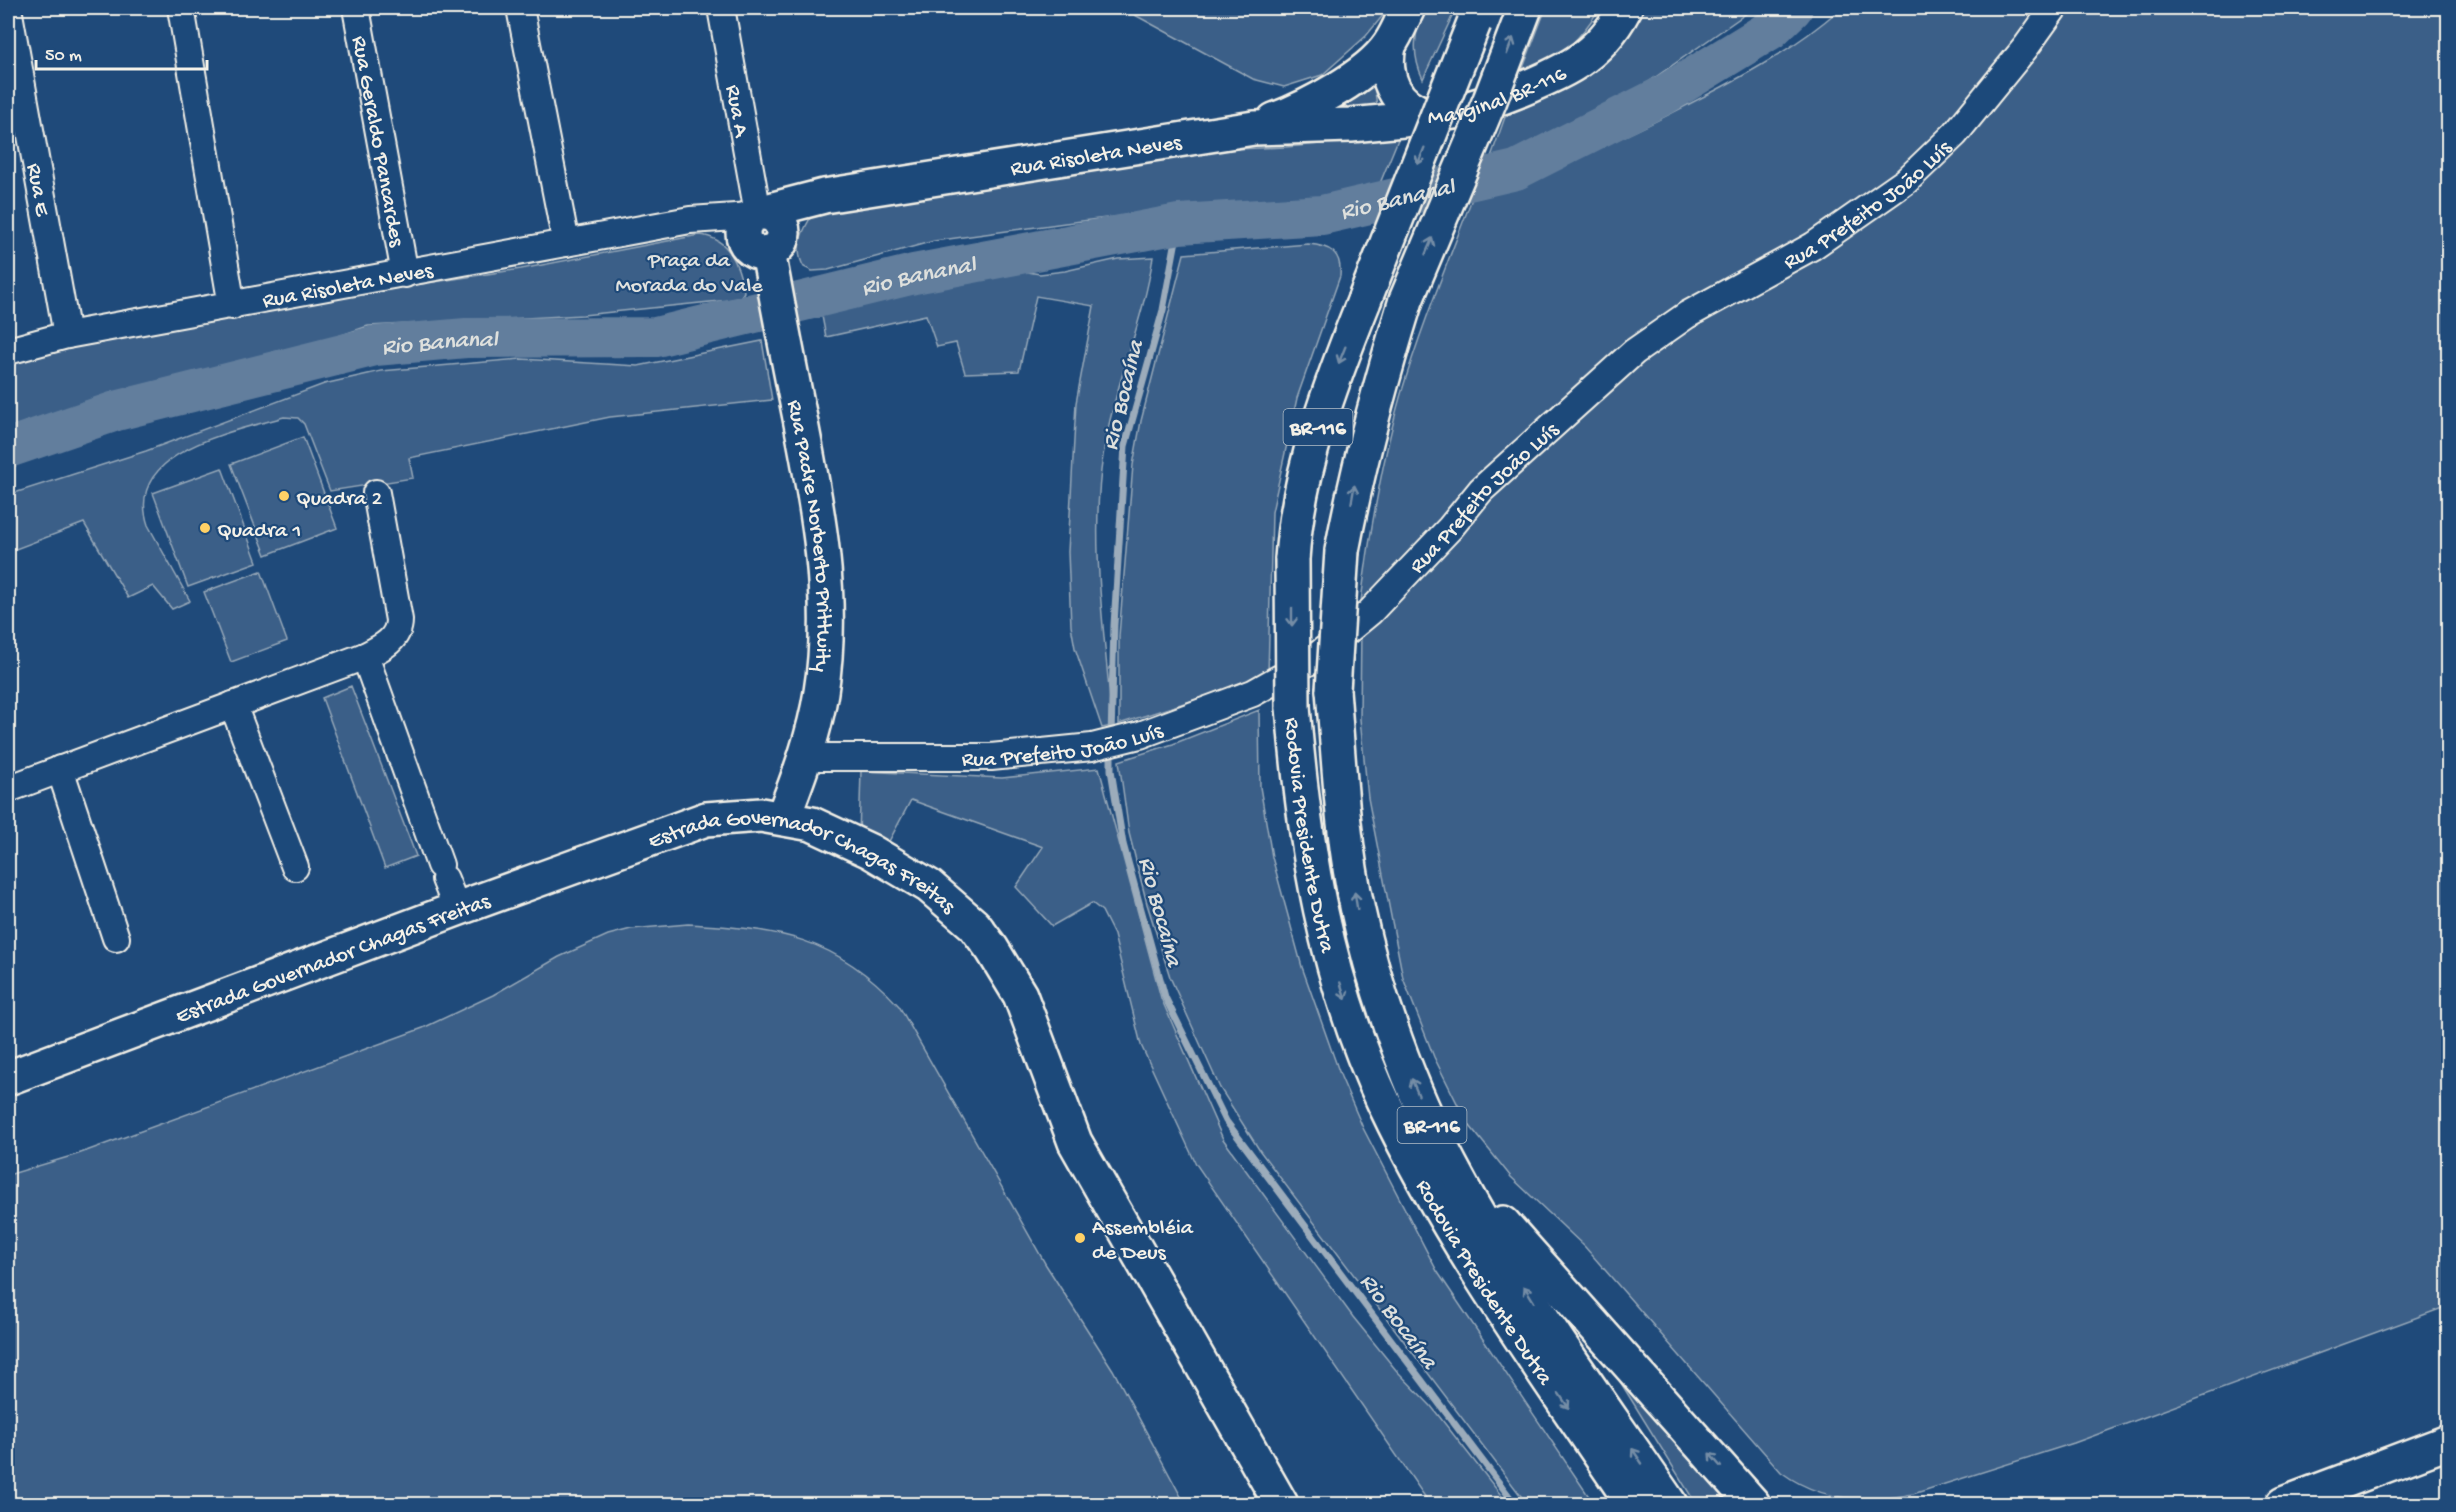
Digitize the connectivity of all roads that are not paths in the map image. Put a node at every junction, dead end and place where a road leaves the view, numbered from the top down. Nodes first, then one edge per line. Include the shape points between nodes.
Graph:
1 (8, 8) edge
2 (181, 8) edge
3 (356, 8) edge
4 (520, 8) edge
5 (721, 8) edge
6 (1408, 8) edge
7 (1525, 8) edge
8 (1625, 8) edge
9 (2054, 8) edge
10 (1477, 15) edge
11 (1389, 46) junction
12 (1431, 114) junction
13 (1254, 128) junction
14 (762, 231) junction
15 (566, 243) junction
16 (405, 274) junction
17 (232, 306) junction
18 (67, 335) junction
19 (8, 351) edge
20 (376, 493) dead end
21 (365, 656) junction
22 (233, 705) junction
23 (807, 757) junction
24 (60, 769) junction
25 (8, 789) edge
26 (783, 817) junction
27 (295, 867) dead end
28 (447, 884) junction
29 (116, 938) dead end
30 (8, 1078) edge
31 (1450, 1164) junction
32 (2448, 1442) edge
33 (1281, 1504) edge
34 (1633, 1504) edge
35 (1670, 1504) edge
36 (1753, 1504) edge
37 (2283, 1504) edge

1 - 18 street, Rua E
2 - 17 street
3 - 16 street, Rua Geraldo Pancardes
4 - 15 street
5 - 14 street, Rua A
6 - 11 main road
31 -> 7 main road, Rodovia Presidente Dutra / BR-116, bridge via 1413,1082 1382,997 1358,911 1344,818 1333,690 1342,551 1357,470 1406,300
8 - 12 main road, Marginal BR-116 via 1602,41 1562,71 1481,103
9 - 23 street, Rua Prefeito João Luís via 1955,134 1906,181 1813,246 1687,315 1634,352 1481,490 1370,612 1312,660 1253,693 1140,735 1092,747 991,757
10 -> 34 main road, Rodovia Presidente Dutra / BR-116, bridge via 1333,378 1294,531 1293,707 1308,852 1327,941 1384,1104 1444,1220
11 - 12 main road, Marginal BR-116 via 1388,75 1394,91 1412,107
11 - 13 main road via 1327,95
12 - 13 main road, Rua Risoleta Neves via 1352,125
13 - 14 main road, Rua Risoleta Neves via 824,196
14 - 15 street, Rua Risoleta Neves via 690,220
14 - 23 main road, Rua Padre Norberto Prittwity via 810,470 822,551 826,611 821,692
15 - 16 street, Rua Risoleta Neves
16 - 17 street, Rua Risoleta Neves
17 - 18 street, Rua Risoleta Neves
18 - 19 street, Rua Risoleta Neves
20 - 21 street via 399,626 392,639
21 - 22 street
21 - 28 street
22 - 24 street
22 - 27 street
23 - 26 main road, Rua Padre Norberto Prittwity
24 - 25 street
24 - 29 street
26 - 28 main road, Estrada Governador Chagas Freitas via 706,819
26 - 33 main road, Estrada Governador Chagas Freitas via 826,830 907,872 952,904 992,949 1020,995 1075,1142
28 - 30 main road, Estrada Governador Chagas Freitas
35 -> 31 main road, Rodovia Presidente Dutra / BR-116 via 1553,1333
36 -> 31 main road
32 - 37 main road

